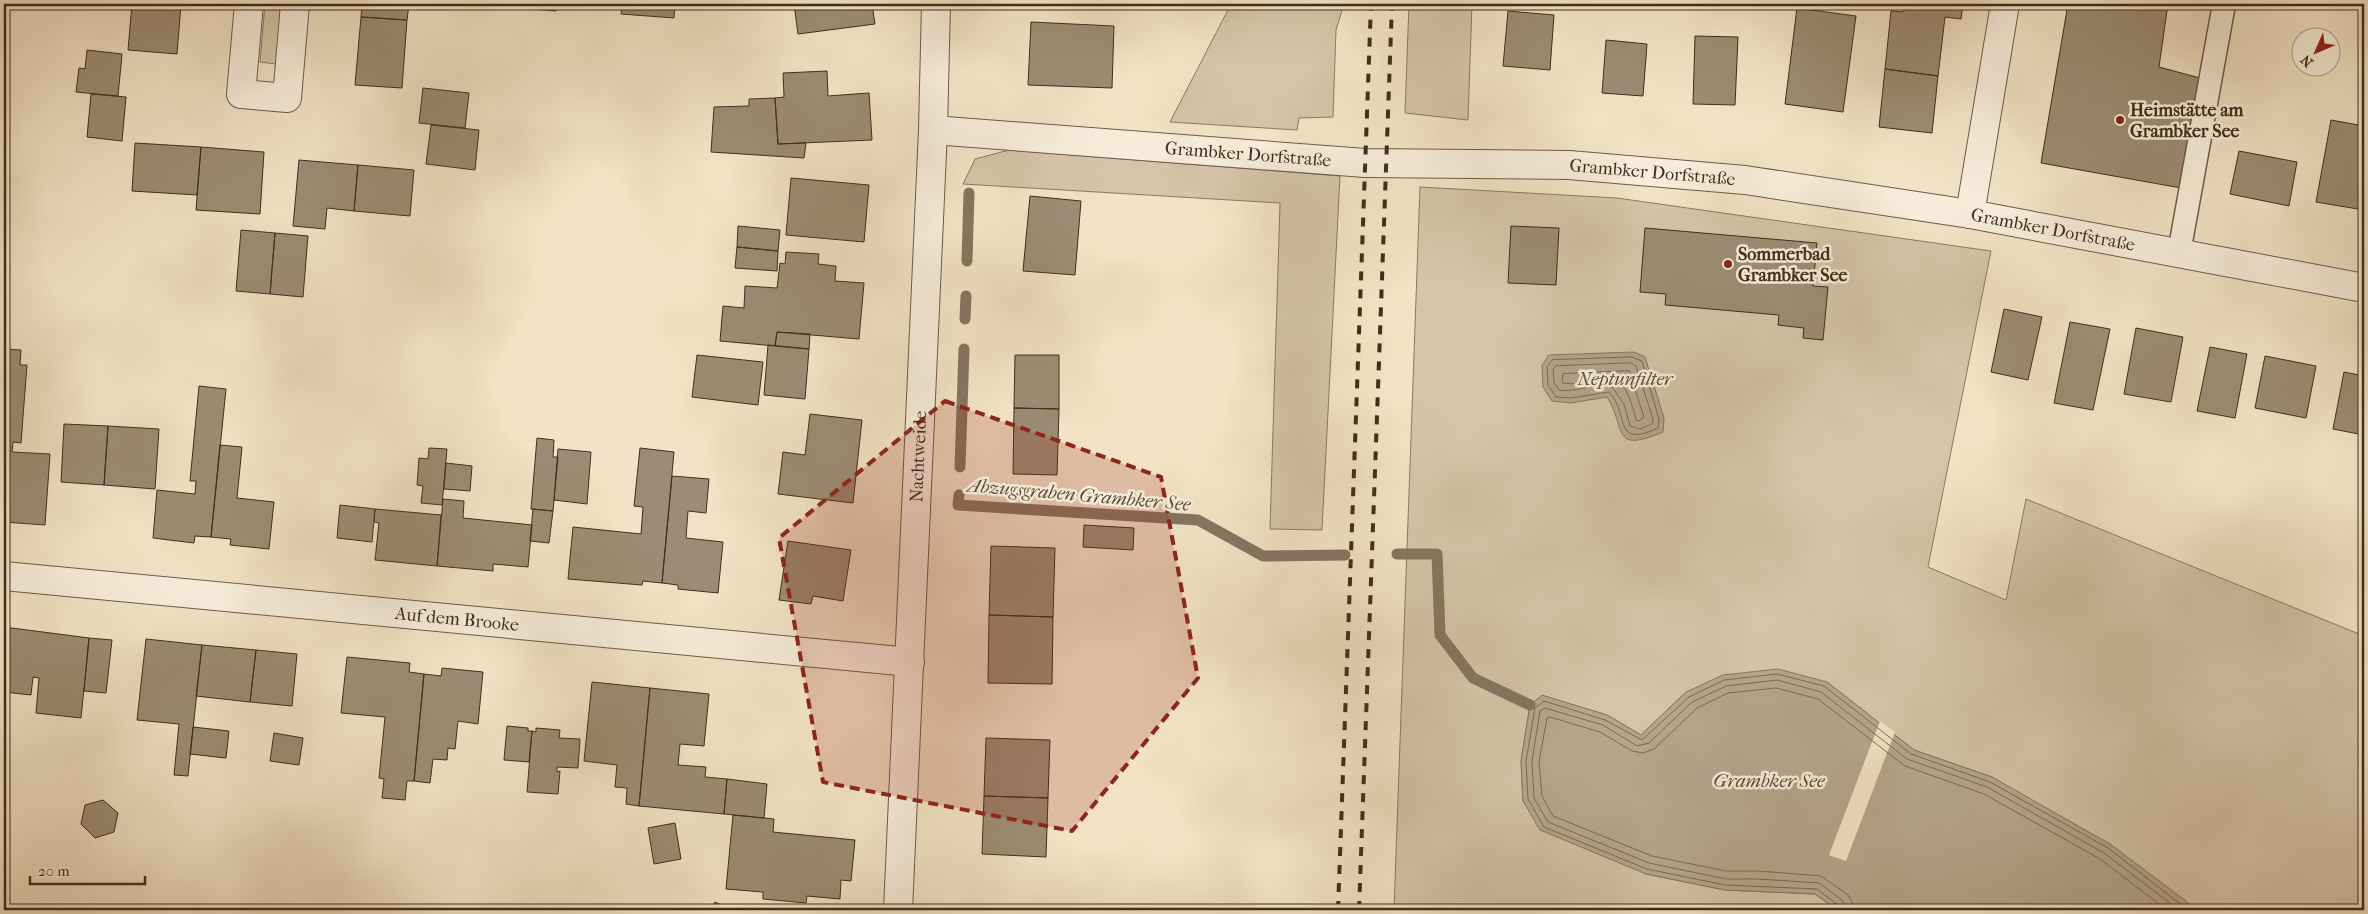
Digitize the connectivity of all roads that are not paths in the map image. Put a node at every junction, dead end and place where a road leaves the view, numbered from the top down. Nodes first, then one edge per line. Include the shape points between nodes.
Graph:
1 (249, 4) edge
2 (295, 4) edge
3 (936, 4) edge
4 (2005, 4) edge
5 (2224, 4) edge
6 (933, 130) junction
7 (1970, 214) junction
8 (2179, 253) junction
9 (2364, 288) edge
10 (4, 576) edge
11 (910, 662) junction
12 (898, 910) edge

1 - 2 street via 241,94 287,98
3 - 6 street, Nachtweide
4 - 7 street
5 - 8 lane
6 - 7 street, Grambker Dorfstraße via 1365,163 1569,165 1745,180
6 - 11 street, Nachtweide
7 - 8 street, Grambker Dorfstraße
8 - 9 street, Grambker Dorfstraße
10 - 11 street, Auf dem Brooke
11 - 12 street, Nachtweide

